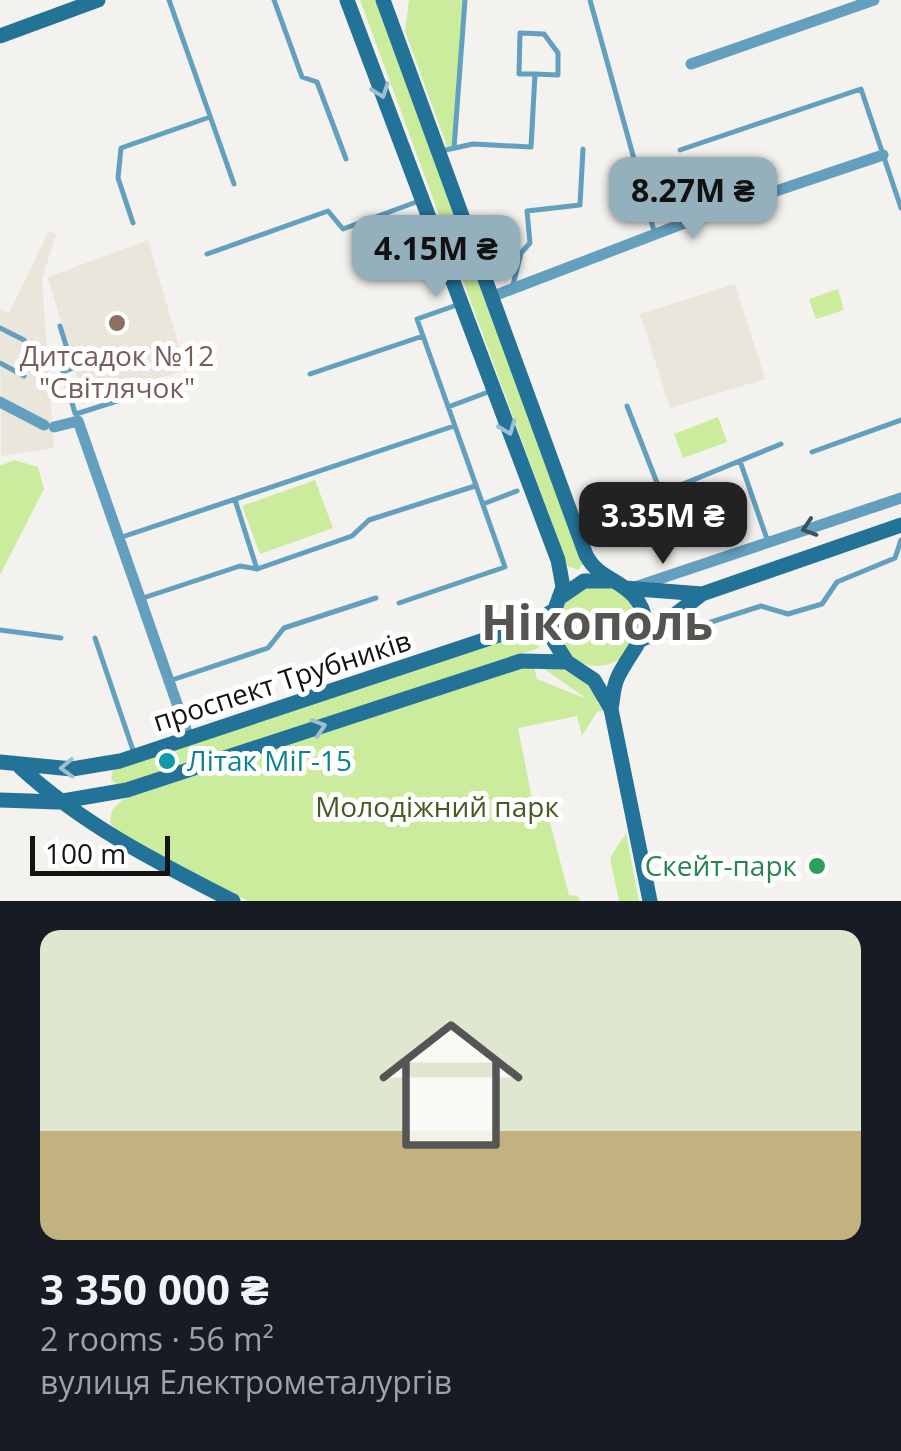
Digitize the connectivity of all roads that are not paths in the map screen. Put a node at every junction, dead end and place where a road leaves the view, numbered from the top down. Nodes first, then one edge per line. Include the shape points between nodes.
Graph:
1 (98, 0) edge
2 (169, 0) edge
3 (274, 0) edge
4 (347, 0) edge
5 (383, 0) edge
6 (464, 0) edge
7 (590, 0) edge
8 (874, 0) edge
9 (0, 36) edge
10 (691, 64) dead end
11 (535, 74) junction
12 (210, 117) junction
13 (583, 149) dead end
14 (446, 150) junction
15 (680, 150) dead end
16 (883, 155) junction
17 (346, 159) dead end
18 (234, 184) dead end
19 (422, 200) junction
20 (901, 208) edge
21 (133, 223) dead end
22 (655, 234) junction
23 (207, 254) dead end
24 (512, 288) junction
25 (492, 296) junction
26 (462, 304) junction
27 (60, 326) dead end
28 (0, 328) edge
29 (423, 336) junction
30 (24, 340) dead end
31 (0, 363) edge
32 (310, 374) dead end
33 (24, 376) dead end
34 (177, 382) dead end
35 (494, 390) junction
36 (0, 402) edge
37 (626, 406) dead end
38 (448, 407) junction
39 (77, 418) junction
40 (901, 420) edge
41 (454, 426) junction
42 (781, 444) dead end
43 (812, 452) dead end
44 (740, 462) junction
45 (476, 486) junction
46 (518, 491) dead end
47 (901, 498) edge
48 (235, 499) junction
49 (482, 504) junction
50 (901, 525) edge
51 (119, 538) junction
52 (901, 540) edge
53 (768, 542) junction
54 (257, 568) junction
55 (623, 585) junction
56 (702, 594) junction
57 (140, 598) junction
58 (376, 598) dead end
59 (400, 603) dead end
60 (557, 603) junction
61 (0, 630) edge
62 (61, 638) dead end
63 (95, 638) dead end
64 (642, 641) junction
65 (567, 662) junction
66 (626, 664) junction
67 (587, 672) junction
68 (169, 682) junction
69 (611, 709) junction
70 (189, 738) junction
71 (134, 756) junction
72 (0, 762) edge
73 (113, 762) junction
74 (20, 767) junction
75 (123, 791) junction
76 (0, 800) edge
77 (58, 802) junction
78 (102, 832) junction
79 (233, 901) edge
80 (650, 901) edge

1 - 9 main road
2 - 12 lane
3 - 17 lane via 302,77 317,82
4 -> 19 main road
5 - 14 main road
6 - 14 lane
7 - 22 lane
8 - 10 street
11 - 11 lane via 558,75 558,53 544,34 520,33 518,74
11 - 14 lane via 531,148 473,144
12 - 18 lane
12 - 21 lane via 121,148 118,178
13 - 24 lane via 580,205 527,211 530,243
14 - 25 main road
15 - 16 lane via 861,89
16 - 20 lane
16 - 22 street
19 - 23 lane via 343,229 328,210
19 - 26 main road
22 - 24 street
24 - 25 street
25 - 55 main road via 586,555
26 - 29 lane via 417,319
26 - 35 main road
27 - 39 lane via 73,368 63,372
28 - 30 lane
29 - 32 lane
29 - 38 lane
31 - 33 lane
34 - 39 lane
35 - 38 lane
35 -> 60 main road via 558,560
36 - 39 street via 49,426
37 - 44 lane via 661,492
38 - 41 lane
39 - 51 street
40 - 43 lane
41 - 45 lane
41 - 48 lane
42 - 44 lane
44 - 53 lane
45 - 49 lane
45 - 54 lane via 370,520 352,536
46 - 49 lane
47 -> 53 street
48 - 51 lane
48 - 54 lane
49 - 59 lane via 505,567
50 - 56 main road
51 - 57 street
52 - 64 lane via 895,558 837,582 822,604 788,614 761,606
53 - 55 street
54 - 57 lane via 240,566
55 - 56 main road
55 - 60 main road via 584,581
55 - 64 main road via 642,611
56 - 64 main road
57 - 68 street
58 - 68 lane via 284,628 268,648
60 - 65 main road via 552,638
60 - 70 main road, проспект Трубників via 530,625
61 - 62 lane
63 - 71 lane
64 - 66 main road
65 - 67 main road
75 -> 65 main road, проспект Трубників via 521,661
66 - 67 main road
66 - 69 main road
67 - 69 main road
68 - 70 street
69 - 80 main road
70 - 71 main road, проспект Трубників
71 - 73 main road, проспект Трубників
72 - 74 main road, проспект Трубників
73 -> 74 main road, проспект Трубників
73 - 75 main road via 106,780
74 - 77 main road, проспект Трубників
75 - 77 main road, проспект Трубників
75 - 78 main road via 104,801
76 - 77 main road, проспект Трубників
77 - 78 main road, проспект Трубників
78 - 79 main road, проспект Трубників

